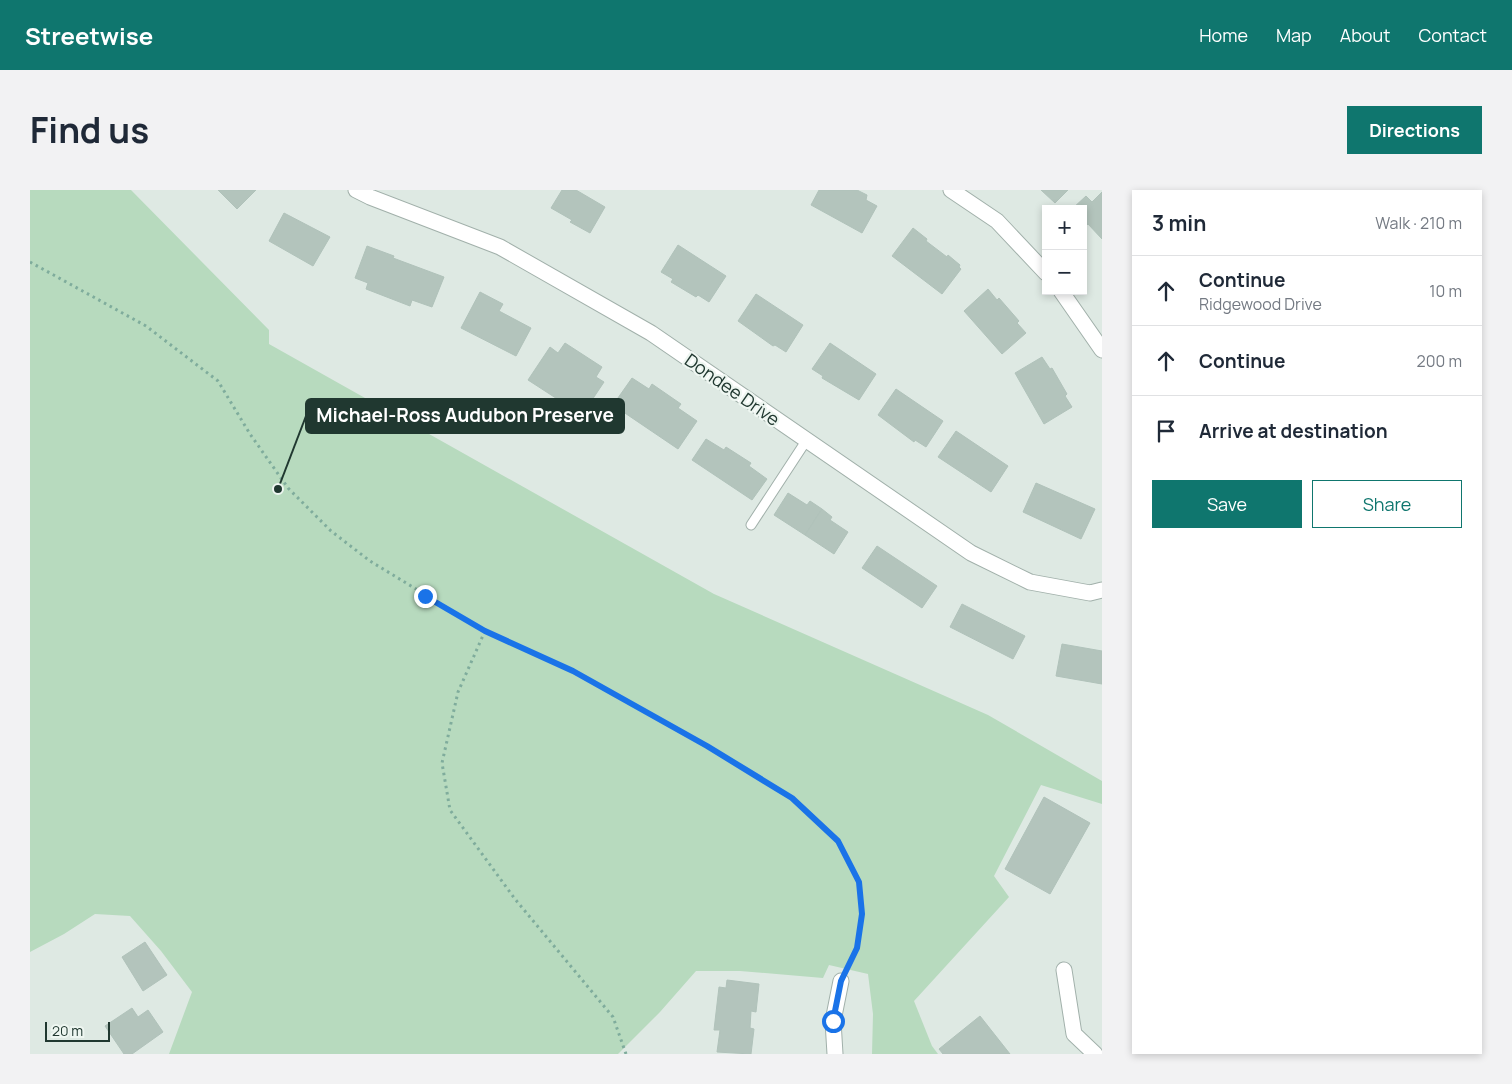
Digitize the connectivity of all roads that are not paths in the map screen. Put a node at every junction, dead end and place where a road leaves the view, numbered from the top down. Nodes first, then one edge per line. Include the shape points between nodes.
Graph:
1 (356, 190) edge
2 (952, 190) edge
3 (1042, 269) edge
4 (1064, 295) edge
5 (1102, 350) edge
6 (806, 441) junction
7 (751, 525) dead end
8 (1102, 590) edge
9 (1064, 970) dead end
10 (841, 981) road end
11 (835, 1054) edge
12 (1095, 1054) edge

1 - 6 street, Dondee Drive via 500,246 651,333
2 - 3 street via 997,222
4 - 5 street
6 - 7 lane
6 - 8 street, Dondee Drive via 971,553 1030,582 1090,593
9 - 12 street via 1074,1034
10 - 11 street via 833,1021

